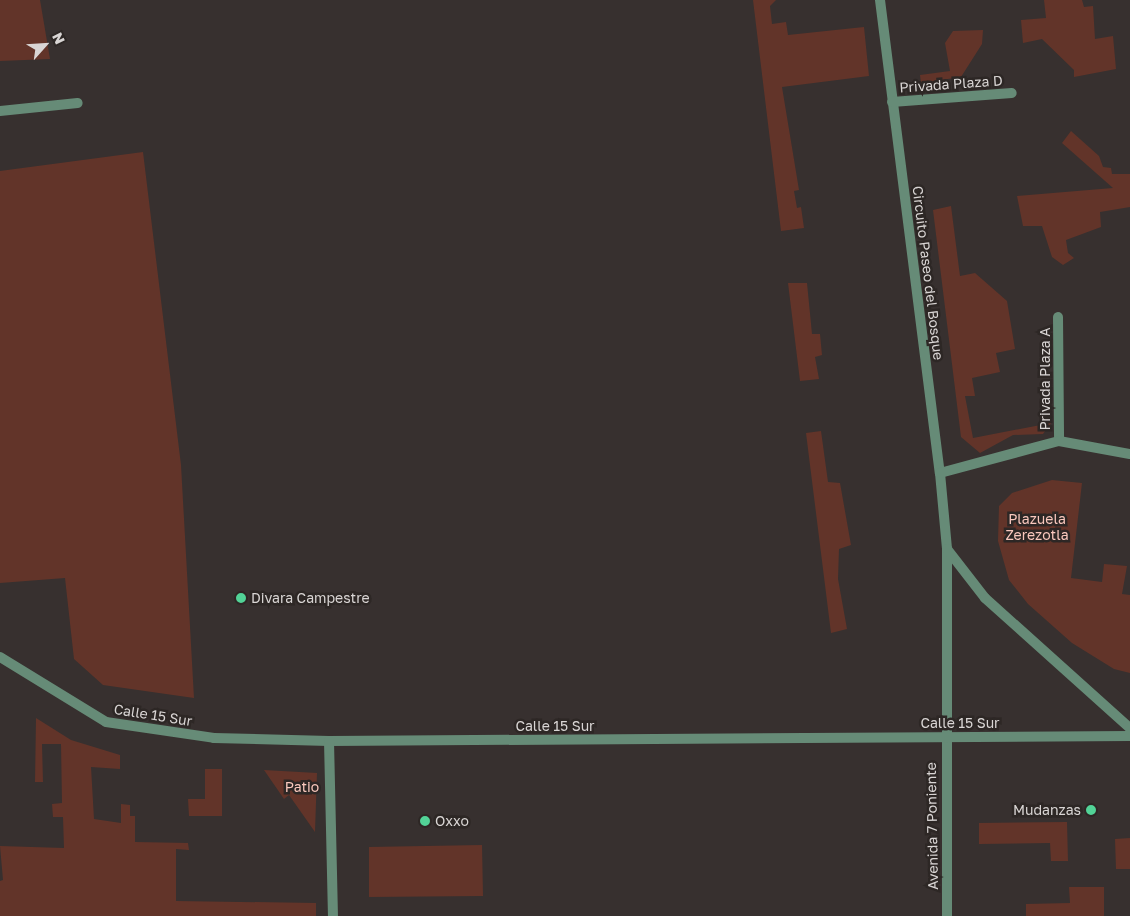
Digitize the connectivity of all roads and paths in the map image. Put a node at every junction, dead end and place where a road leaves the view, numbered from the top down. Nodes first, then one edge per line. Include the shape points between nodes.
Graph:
1 (880, 0) edge
2 (1012, 93) dead end
3 (892, 102) junction
4 (78, 103) dead end
5 (0, 111) edge
6 (1058, 317) dead end
7 (1059, 441) junction
8 (1130, 454) edge
9 (940, 473) junction
10 (947, 549) junction
11 (0, 657) edge
12 (1130, 728) edge
13 (945, 736) junction
14 (1130, 736) edge
15 (329, 741) junction
16 (333, 916) edge
17 (947, 916) edge

1 - 3 street, Circuito Paseo del Bosque
2 - 3 street, Privada Plaza D
3 - 9 street, Circuito Paseo del Bosque
4 - 5 street
6 - 7 street, Privada Plaza A
7 - 8 street
7 - 9 street
9 - 10 street, Circuito Paseo del Bosque
10 - 12 street via 986,598
10 - 13 street, Circuito Paseo del Bosque
11 - 15 street, Calle 15 Sur via 106,722 214,738
13 - 14 street, Calle 15 Sur
13 - 15 street, Calle 15 Sur
13 - 17 street, Avenida 7 Poniente
15 - 16 street

